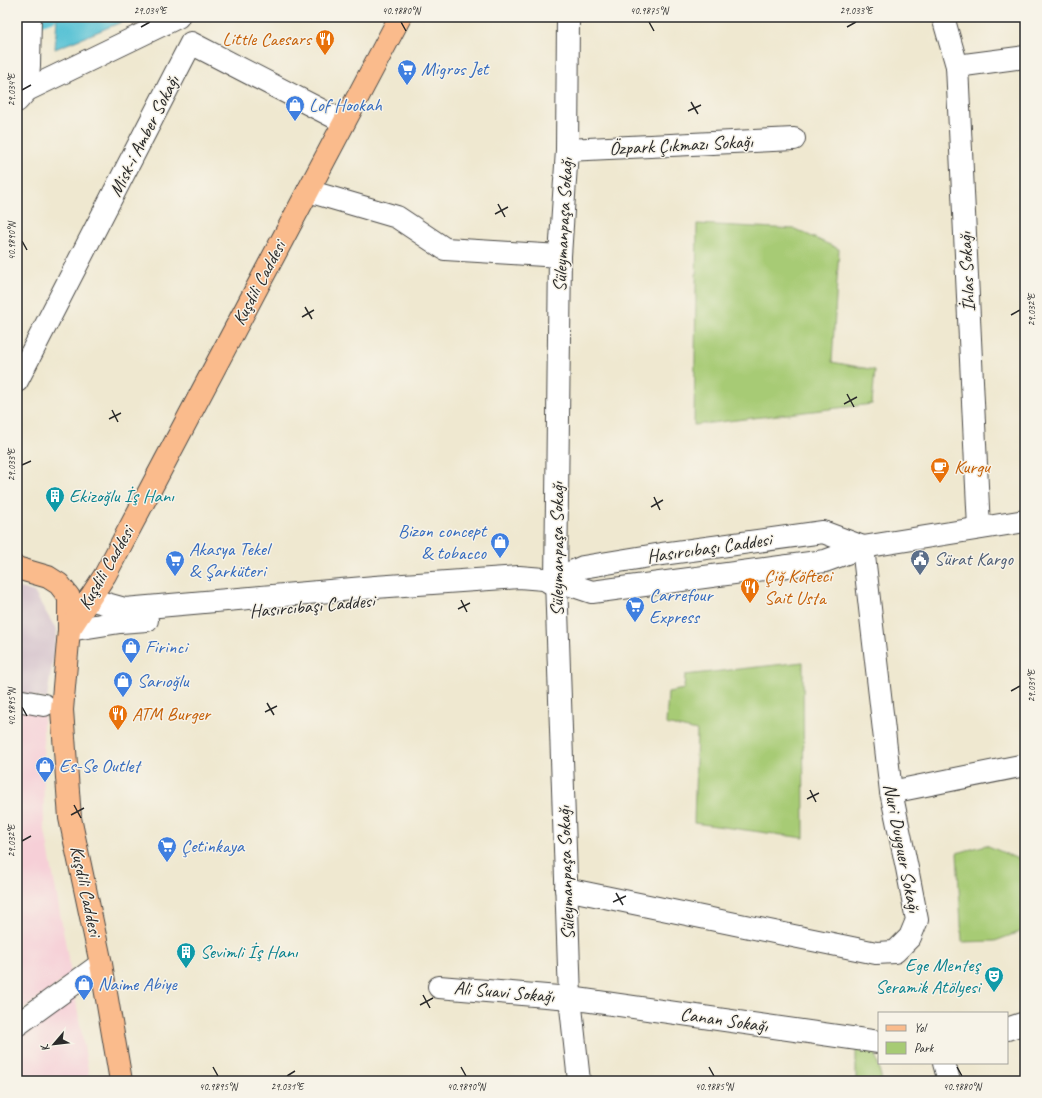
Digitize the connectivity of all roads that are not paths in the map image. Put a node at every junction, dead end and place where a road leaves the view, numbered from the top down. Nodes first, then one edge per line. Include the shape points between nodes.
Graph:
1 (30, 17) edge
2 (400, 17) edge
3 (568, 17) edge
4 (943, 17) edge
5 (169, 21) edge
6 (192, 43) junction
7 (1025, 57) edge
8 (957, 66) junction
9 (22, 96) edge
10 (344, 122) junction
11 (794, 139) dead end
12 (567, 150) junction
13 (308, 191) junction
14 (560, 256) junction
15 (17, 381) edge
16 (1025, 521) edge
17 (979, 528) junction
18 (863, 547) junction
19 (17, 568) edge
20 (556, 580) junction
21 (89, 599) junction
22 (68, 630) junction
23 (17, 700) edge
24 (44, 705) dead end
25 (1025, 765) edge
26 (891, 792) junction
27 (566, 889) junction
28 (101, 964) junction
29 (439, 987) dead end
30 (570, 998) junction
31 (1025, 1023) edge
32 (17, 1025) edge
33 (1008, 1029) edge
34 (878, 1042) edge
35 (944, 1064) edge
36 (121, 1081) edge
37 (579, 1081) edge
38 (949, 1081) edge

1 - 9 street via 29,65
2 - 10 main road, Kuşdili Caddesi
3 - 12 street, Süleymanpaşa Sokağı
4 - 8 street, İhlas Sokağı
5 - 6 street
5 - 9 street
6 - 10 street
6 - 15 street, Misk-i Amber Sokağı
7 - 8 street
8 - 17 street, İhlas Sokağı
10 - 13 main road, Kuşdili Caddesi
11 - 12 street, Özpark Çıkmazı Sokağı
12 - 14 street, Süleymanpaşa Sokağı
13 - 14 street via 397,217 445,249
13 - 21 main road, Kuşdili Caddesi via 105,574
14 - 20 street, Süleymanpaşa Sokağı
16 - 17 street, Hasırcıbaşı Caddesi
17 - 18 street, Hasırcıbaşı Caddesi
18 - 20 street, Hasırcıbaşı Caddesi via 825,561 592,592
18 - 20 street, Hasırcıbaşı Caddesi via 823,532 583,567
18 - 26 street, Nuri Duyguer Sokağı
19 - 22 main road via 48,577 69,597
20 - 21 street, Hasırcıbaşı Caddesi via 492,578 125,609
20 - 22 street, Hasırcıbaşı Caddesi via 523,588 120,622
20 - 27 street, Süleymanpaşa Sokağı
21 - 22 main road, Kuşdili Caddesi
22 - 28 main road, Kuşdili Caddesi via 62,710 70,818
23 - 24 street
25 - 26 street
26 - 27 street, Nuri Duyguer Sokağı via 917,920 910,937 895,952 876,953
27 - 30 street, Süleymanpaşa Sokağı
28 - 32 street
28 - 36 main road, Kuşdili Caddesi
29 - 30 street, Ali Suavi Sokağı
30 - 34 street, Canan Sokağı
30 - 37 street, Süleymanpaşa Sokağı
31 - 33 street
35 - 38 street

